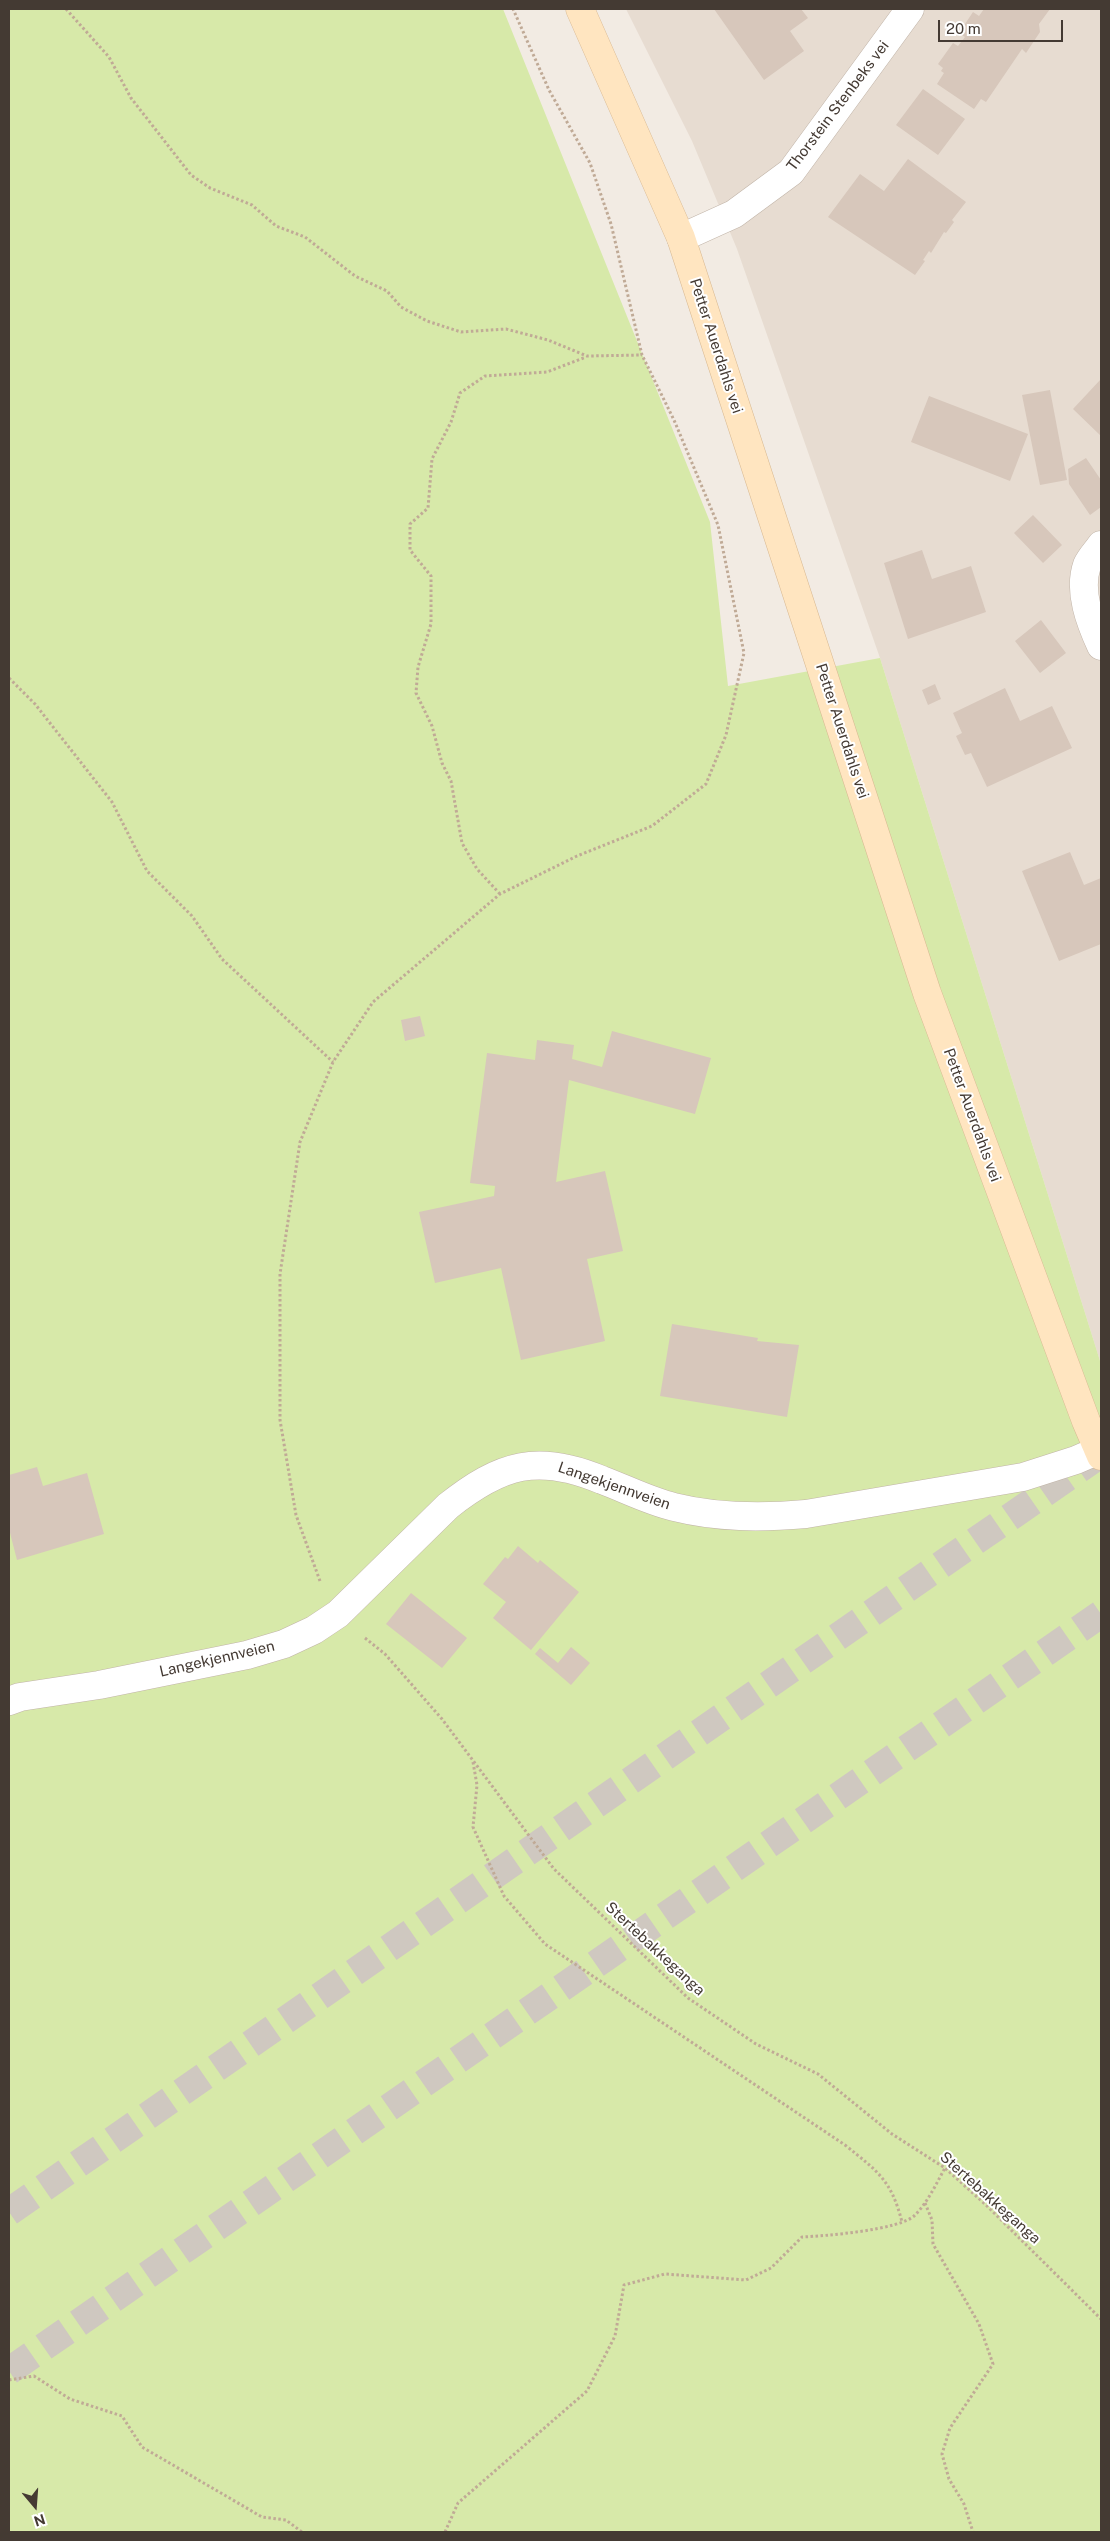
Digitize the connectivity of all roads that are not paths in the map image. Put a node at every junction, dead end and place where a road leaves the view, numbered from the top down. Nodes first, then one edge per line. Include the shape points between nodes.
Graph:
1 (580, 9) edge
2 (910, 9) edge
3 (681, 238) junction
4 (1101, 545) edge
5 (1101, 646) edge
6 (1100, 1453) edge
7 (9, 1701) edge

1 - 3 street, Petter Auerdahls vei
2 - 3 street, Thorstein Stenbeks vei via 791,172 734,214
3 - 6 street, Petter Auerdahls vei via 927,993
4 - 5 street via 1088,564 1084,592 1090,623
6 - 7 street, Langekjennveien via 1022,1478 806,1514 765,1517 703,1513 671,1506 570,1468 526,1465 502,1472 468,1491 448,1506 338,1614 284,1644 247,1655

